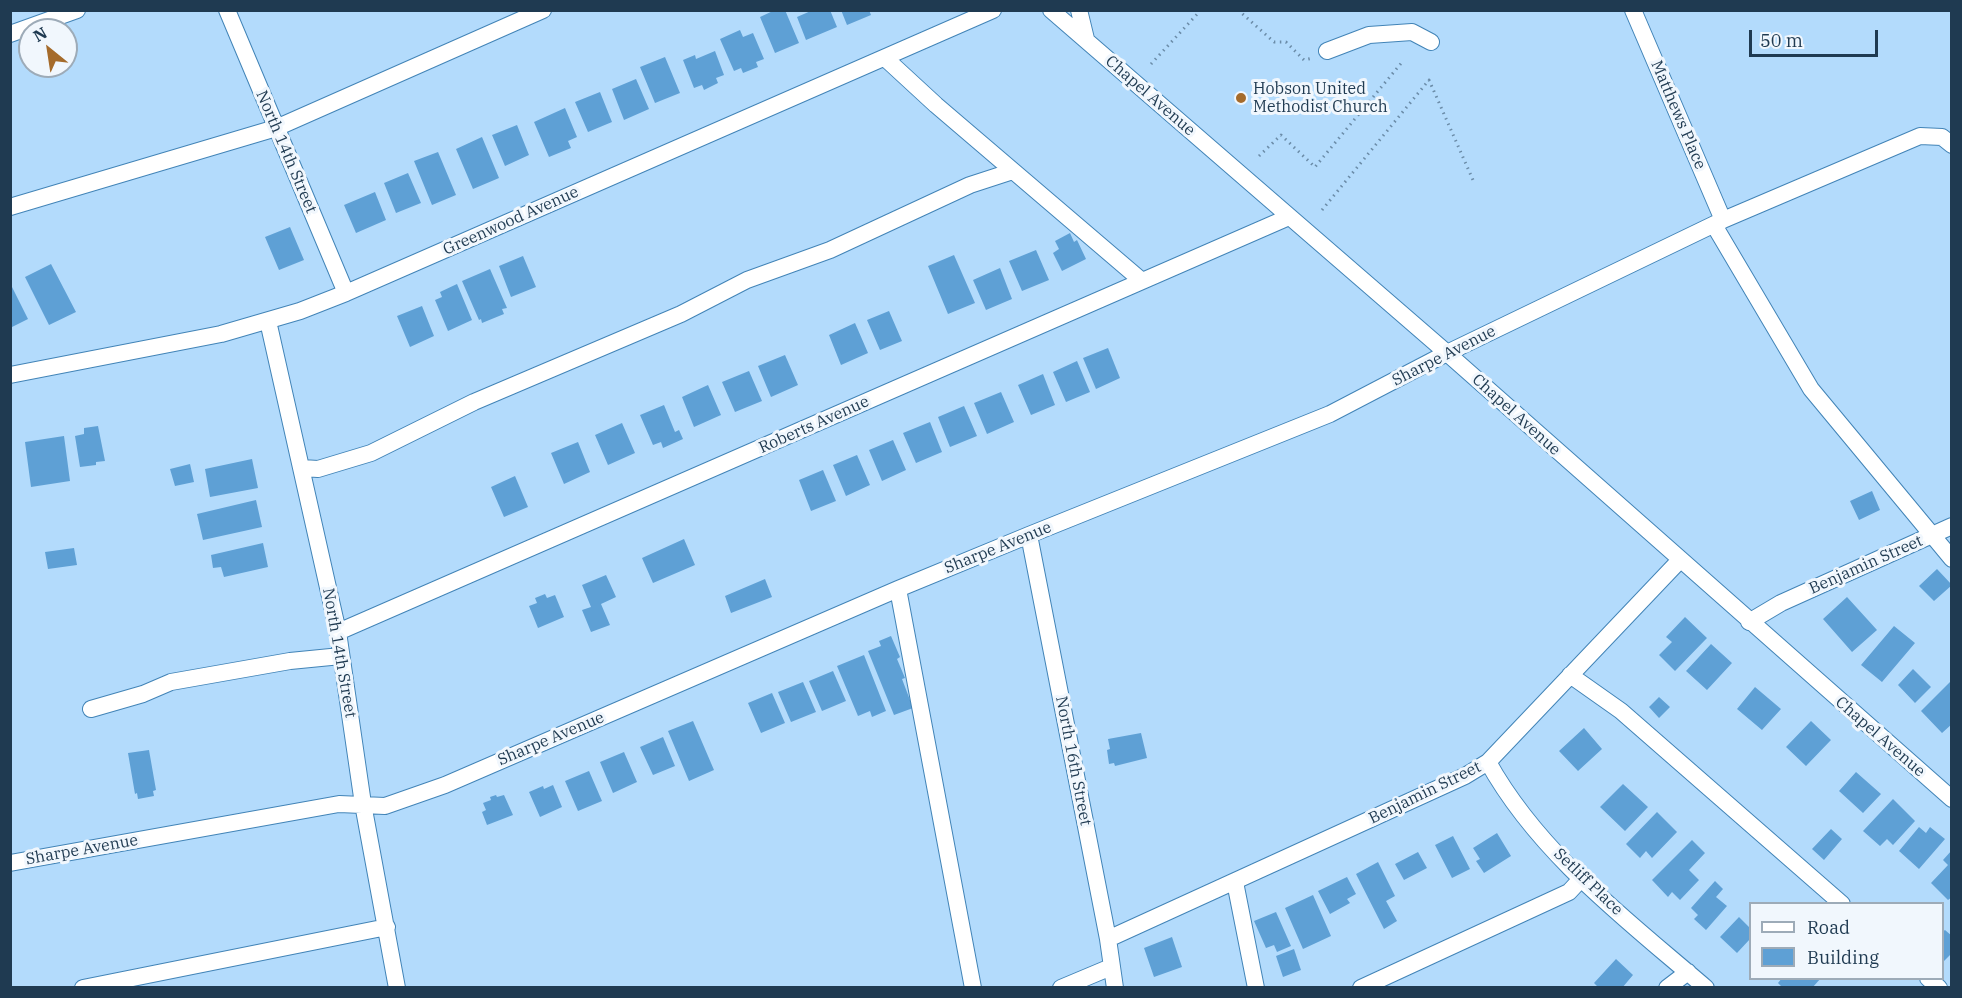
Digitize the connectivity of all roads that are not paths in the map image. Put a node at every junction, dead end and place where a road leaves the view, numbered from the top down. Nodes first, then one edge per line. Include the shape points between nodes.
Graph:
1 (77, 10) edge
2 (227, 10) edge
3 (543, 10) edge
4 (993, 10) edge
5 (1051, 10) edge
6 (1079, 10) edge
7 (1633, 10) edge
8 (10, 34) edge
9 (1086, 40) junction
10 (1431, 42) dead end
11 (1323, 54) road end
12 (885, 58) junction
13 (276, 128) junction
14 (1952, 145) edge
15 (1013, 171) junction
16 (10, 207) edge
17 (1289, 216) junction
18 (1718, 223) junction
19 (1142, 281) junction
20 (346, 293) junction
21 (268, 321) junction
22 (1447, 353) junction
23 (10, 375) edge
24 (302, 468) junction
25 (1952, 526) edge
26 (1029, 535) junction
27 (1930, 536) junction
28 (1952, 559) edge
29 (1680, 560) junction
30 (898, 589) junction
31 (1749, 622) junction
32 (338, 632) junction
33 (341, 656) junction
34 (1570, 675) junction
35 (91, 710) dead end
36 (1488, 762) junction
37 (1952, 799) edge
38 (363, 804) junction
39 (10, 863) edge
40 (1581, 879) junction
41 (1235, 882) junction
42 (1841, 902) edge
43 (387, 927) junction
44 (1108, 939) junction
45 (1111, 967) junction
46 (1688, 972) junction
47 (83, 987) edge
48 (397, 987) edge
49 (973, 987) edge
50 (1060, 987) edge
51 (1115, 987) edge
52 (1256, 987) edge
53 (1360, 987) edge
54 (1667, 987) edge
55 (1706, 987) edge

1 - 8 street
2 - 13 street, North 14th Street
3 - 13 street
4 - 12 street, Greenwood Avenue
5 - 9 street, Chapel Avenue
6 - 9 street
7 - 18 street, Matthews Place
9 - 17 street, Chapel Avenue
10 - 11 street via 1412,32 1369,35
12 - 15 street
12 - 20 street, Greenwood Avenue
13 - 16 street
13 - 20 street, North 14th Street
14 - 18 street, Sharpe Avenue via 1942,137 1920,136
15 - 19 street
15 - 24 street via 970,185 830,250 747,280 681,314 474,402 370,453 318,469
17 - 19 street, Roberts Avenue
17 - 22 street, Chapel Avenue
18 - 22 street, Sharpe Avenue
18 - 27 street, Matthews Place via 1811,389
19 - 32 street, Roberts Avenue
20 - 21 street, Greenwood Avenue
21 - 23 street, Greenwood Avenue via 221,334
21 - 24 street, North 14th Street
22 - 26 street, Sharpe Avenue via 1329,414
22 - 29 street, Chapel Avenue
24 - 32 street, North 14th Street
25 - 27 street, Benjamin Street
26 - 30 street, Sharpe Avenue
26 - 44 street, North 16th Street
27 - 28 street, Matthews Place
27 - 31 street, Benjamin Street via 1780,603
29 - 31 street, Chapel Avenue
29 - 34 street, Benjamin Street
30 - 38 street, Sharpe Avenue via 445,784 385,806
30 - 49 street
31 - 37 street, Chapel Avenue
32 - 33 street, North 14th Street
33 - 35 street via 171,682
33 - 38 street, North 14th Street
34 - 36 street, Benjamin Street
34 - 42 street via 1621,711
36 - 40 street, Setliff Place via 1526,820
36 - 41 street, Benjamin Street
38 - 39 street, Sharpe Avenue via 339,804
38 - 43 street, North 14th Street
40 - 46 street, Setliff Place
40 - 53 street via 1569,892
41 - 44 street, Benjamin Street
41 - 52 street
43 - 47 street
43 - 48 street, North 14th Street
44 - 45 street, North 16th Street
45 - 50 street
45 - 51 street, North 16th Street
46 - 54 street
46 - 55 street, Setliff Place

